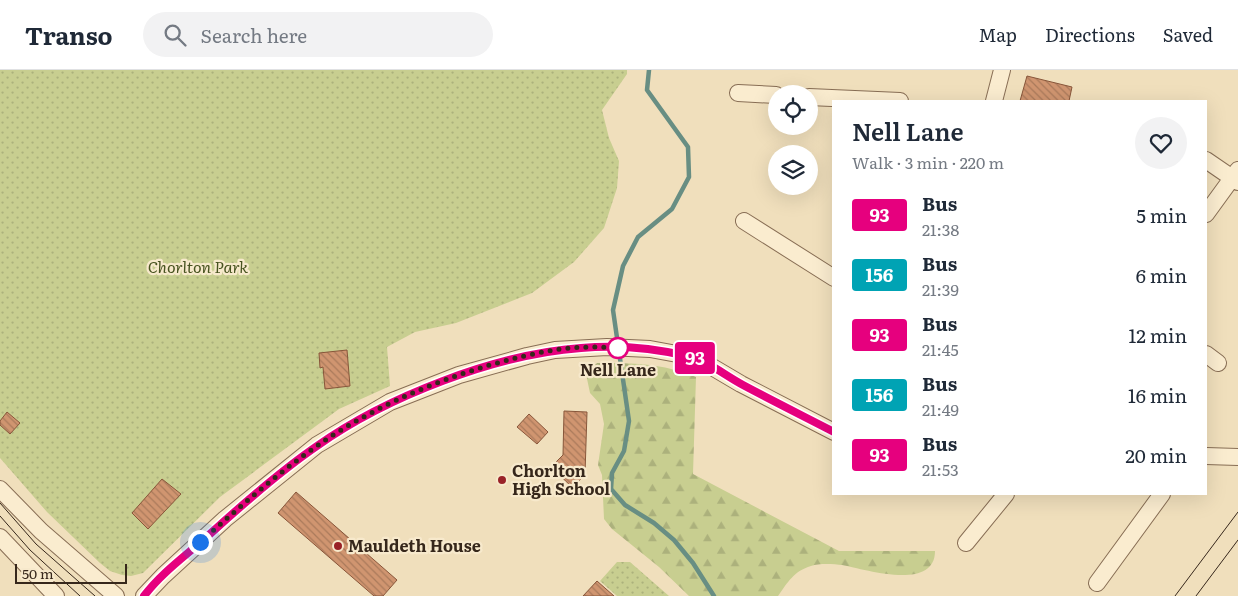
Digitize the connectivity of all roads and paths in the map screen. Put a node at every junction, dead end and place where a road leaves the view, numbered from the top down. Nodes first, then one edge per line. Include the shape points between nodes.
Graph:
1 (1002, 70) edge
2 (738, 93) dead end
3 (768, 95) edge
4 (818, 97) edge
5 (877, 100) edge
6 (994, 100) edge
7 (1207, 161) edge
8 (1236, 176) edge
9 (1207, 213) edge
10 (744, 221) dead end
11 (832, 277) edge
12 (832, 431) edge
13 (1207, 456) edge
14 (1238, 456) edge
15 (0, 489) edge
16 (1005, 495) edge
17 (1161, 495) edge
18 (0, 537) edge
19 (966, 543) dead end
20 (1097, 583) dead end
21 (56, 596) edge
22 (116, 596) edge
23 (144, 596) edge

1 - 6 street
2 - 3 street
4 - 5 street
7 - 8 street
8 - 9 street
10 - 11 street
12 - 23 street via 688,356 650,349 607,347 564,349 527,356 459,375 390,402 317,445 225,519
13 - 14 street
15 - 22 street via 41,531
16 - 19 street
17 - 20 street
18 - 21 street

